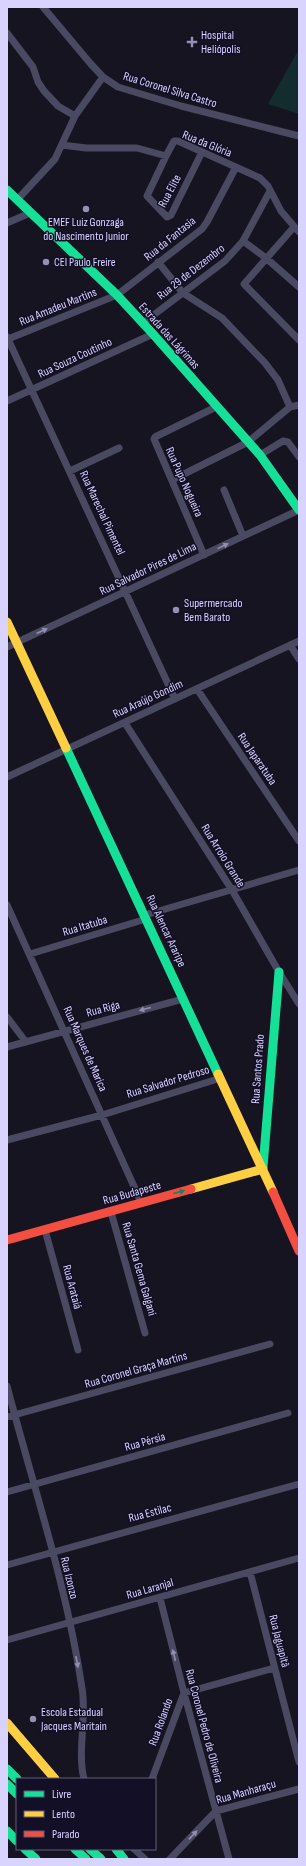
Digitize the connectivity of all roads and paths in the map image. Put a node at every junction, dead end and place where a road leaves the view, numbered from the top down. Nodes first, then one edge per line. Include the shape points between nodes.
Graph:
1 (42, 7) edge
2 (7, 33) edge
3 (103, 77) junction
4 (75, 116) junction
5 (299, 136) edge
6 (62, 145) junction
7 (202, 152) junction
8 (166, 156) junction
9 (236, 167) junction
10 (7, 190) edge
11 (270, 191) junction
12 (17, 200) junction
13 (30, 213) junction
14 (7, 223) edge
15 (296, 230) edge
16 (243, 242) junction
17 (266, 258) junction
18 (158, 262) junction
19 (299, 287) edge
20 (183, 293) junction
21 (117, 295) junction
22 (143, 323) junction
23 (153, 334) junction
24 (8, 338) edge
25 (299, 340) edge
26 (31, 390) junction
27 (7, 401) edge
28 (299, 405) edge
29 (216, 407) junction
30 (290, 407) junction
31 (248, 442) junction
32 (119, 448) dead end
33 (260, 455) junction
34 (299, 457) edge
35 (70, 471) junction
36 (172, 480) junction
37 (224, 490) dead end
38 (299, 510) edge
39 (243, 536) junction
40 (204, 555) junction
41 (126, 593) junction
42 (7, 622) edge
43 (299, 641) edge
44 (16, 643) junction
45 (290, 645) junction
46 (7, 647) edge
47 (299, 659) edge
48 (197, 689) junction
49 (175, 699) junction
50 (126, 722) junction
51 (67, 748) junction
52 (7, 777) edge
53 (299, 841) edge
54 (299, 870) edge
55 (232, 890) junction
56 (7, 905) edge
57 (145, 917) junction
58 (30, 954) junction
59 (278, 972) junction
60 (183, 999) junction
61 (299, 1004) edge
62 (7, 1017) edge
63 (64, 1030) junction
64 (26, 1042) junction
65 (7, 1047) edge
66 (221, 1078) junction
67 (102, 1115) junction
68 (7, 1140) edge
69 (263, 1169) junction
70 (141, 1202) junction
71 (111, 1212) junction
72 (45, 1230) junction
73 (297, 1239) edge
74 (7, 1240) edge
75 (299, 1252) edge
76 (145, 1333) dead end
77 (270, 1344) dead end
78 (78, 1350) dead end
79 (7, 1386) edge
80 (288, 1413) dead end
81 (11, 1416) edge
82 (33, 1484) junction
83 (299, 1484) edge
84 (7, 1492) edge
85 (51, 1552) junction
86 (299, 1558) edge
87 (7, 1565) edge
88 (250, 1572) junction
89 (160, 1598) junction
90 (70, 1624) junction
91 (7, 1640) edge
92 (274, 1668) junction
93 (184, 1693) junction
94 (7, 1723) edge
95 (299, 1762) edge
96 (7, 1769) edge
97 (16, 1778) edge
98 (54, 1778) edge
99 (84, 1778) edge
100 (152, 1778) edge
101 (7, 1784) edge
102 (299, 1789) edge
103 (16, 1793) edge
104 (216, 1811) junction
105 (7, 1831) edge
106 (16, 1840) edge
107 (26, 1850) edge
108 (72, 1850) edge
109 (76, 1850) edge
110 (91, 1850) edge
111 (117, 1850) edge
112 (135, 1850) edge
113 (36, 1859) edge
114 (77, 1859) edge
115 (86, 1859) edge
116 (101, 1859) edge
117 (124, 1859) edge
118 (145, 1859) edge
119 (170, 1859) edge
120 (229, 1859) edge

1 - 3 street, Rua Coronel Silva Castro
2 - 4 street via 33,67 44,91 58,106
3 - 4 street
3 - 5 street, Rua Coronel Silva Castro via 118,87 139,94
4 - 6 street
6 - 8 street via 86,148 137,148
6 - 12 street via 48,168
7 - 8 street, Rua da Glória via 176,141 171,144
7 - 8 street, Rua Elite via 171,215 167,217 147,196
7 - 9 street, Rua da Glória
9 - 11 street, Rua da Glória via 260,178
9 - 18 street, Rua da Fantasia via 205,226
10 - 12 main road, Estrada das Lágrimas
11 - 15 street, Rua da Glória
11 - 16 street, Rua 29 de Dezembro
12 - 13 main road, Estrada das Lágrimas
13 - 14 street
13 - 21 main road, Estrada das Lágrimas
15 - 17 street
16 - 17 street
16 - 20 street, Rua 29 de Dezembro via 225,261
17 - 19 street
17 - 25 street via 244,285
18 - 20 street
18 - 21 street, Rua da Fantasia
20 - 22 street, Rua 29 de Dezembro
20 - 30 street via 231,326 272,371
21 - 22 main road, Estrada das Lágrimas
21 - 24 street, Rua Amadeu Martins
22 - 23 main road, Estrada das Lágrimas
23 - 26 street, Rua Souza Coutinho
23 - 29 main road, Estrada das Lágrimas
24 - 26 street, Rua Marechal Pimentel
26 - 27 street, Rua Souza Coutinho
26 - 35 street, Rua Marechal Pimentel
28 - 30 street
29 - 31 main road, Estrada das Lágrimas
29 - 36 street, Rua Pupo Nogueira via 154,438
30 - 31 street
31 - 33 main road, Estrada das Lágrimas
31 - 36 street
32 - 35 street
33 - 34 street via 283,441 288,442
33 - 38 main road, Estrada das Lágrimas
35 - 41 street, Rua Marechal Pimentel
36 - 40 street, Rua Pupo Nogueira
37 - 39 street
38 - 39 street, Rua Salvador Pires de Lima
40 -> 39 street, Rua Salvador Pires de Lima
40 - 41 street, Rua Salvador Pires de Lima
44 -> 41 street, Rua Salvador Pires de Lima
41 - 49 street, Rua Marechal Pimentel
42 - 44 main road, Rua Alencar Araripe
43 - 45 street, Rua Araújo Gondim
44 - 46 street, Rua Salvador Pires de Lima
44 - 51 main road, Rua Alencar Araripe
45 - 47 street
45 - 48 street, Rua Araújo Gondim
48 - 49 street, Rua Araújo Gondim
48 - 53 street, Rua Japaratuba
49 - 50 street, Rua Araújo Gondim
50 - 51 street, Rua Araújo Gondim
50 - 55 street, Rua Arroio Grande
51 - 52 street, Rua Araújo Gondim
51 - 57 main road, Rua Alencar Araripe
54 - 55 street, Rua Itatuba
55 - 57 street, Rua Itatuba
55 - 59 street, Rua Arroio Grande
56 - 58 street, Rua Marques de Marica
57 - 58 street, Rua Itatuba
57 - 60 main road, Rua Alencar Araripe
58 - 63 street, Rua Marques de Marica
59 - 61 street, Rua Arroio Grande
59 - 69 main road, Rua Santos Prado
60 -> 63 street, Rua Riga
60 - 66 main road, Rua Alencar Araripe
62 - 64 street
63 - 64 street, Rua Riga
63 - 67 street, Rua Marques de Marica
64 - 65 street, Rua Riga
66 - 67 street, Rua Salvador Pedroso
66 - 69 main road, Rua Alencar Araripe
67 - 68 street, Rua Salvador Pedroso
67 - 70 street, Rua Marques de Marica
70 -> 69 main road, Rua Budapeste
69 - 73 main road, Rua Alencar Araripe
70 - 71 main road, Rua Budapeste
71 - 72 main road, Rua Budapeste
71 - 76 street, Rua Santa Gema Galgani
72 - 74 main road, Rua Budapeste
72 - 78 street, Rua Arataiá
73 - 75 main road, Rua Alencar Araripe
77 - 81 street, Rua Coronel Graça Martins
79 - 81 street, Rua Izonzo
80 - 82 street, Rua Pérsia
81 - 82 street, Rua Izonzo
82 - 84 street, Rua Pérsia
82 - 85 street, Rua Izonzo
83 - 85 street, Rua Estilac
85 - 87 street, Rua Estilac
85 - 90 street, Rua Izonzo
86 - 88 street, Rua Laranjal
88 - 89 street, Rua Laranjal
88 - 92 street, Rua Jaguapitâ
89 - 90 street, Rua Laranjal
93 -> 89 street, Rua Coronel Pedro de Oliveira
90 - 91 street, Rua Laranjal
90 -> 99 street, Rua Izonzo via 84,1702
92 - 93 street, Rua Rolando
92 - 95 street, Rua Jaguapitâ
93 - 100 street, Rua Rolando
93 - 104 street, Rua Coronel Pedro de Oliveira
94 - 98 main road
96 - 97 main road
101 - 103 main road
102 - 104 street, Rua Manharaçu
119 -> 104 street, Rua Manharaçu
104 - 120 street, Rua Coronel Pedro de Oliveira
105 - 106 main road
107 - 113 main road
108 - 114 main road
109 - 115 main road
110 - 116 main road
111 - 117 main road
112 - 118 street

